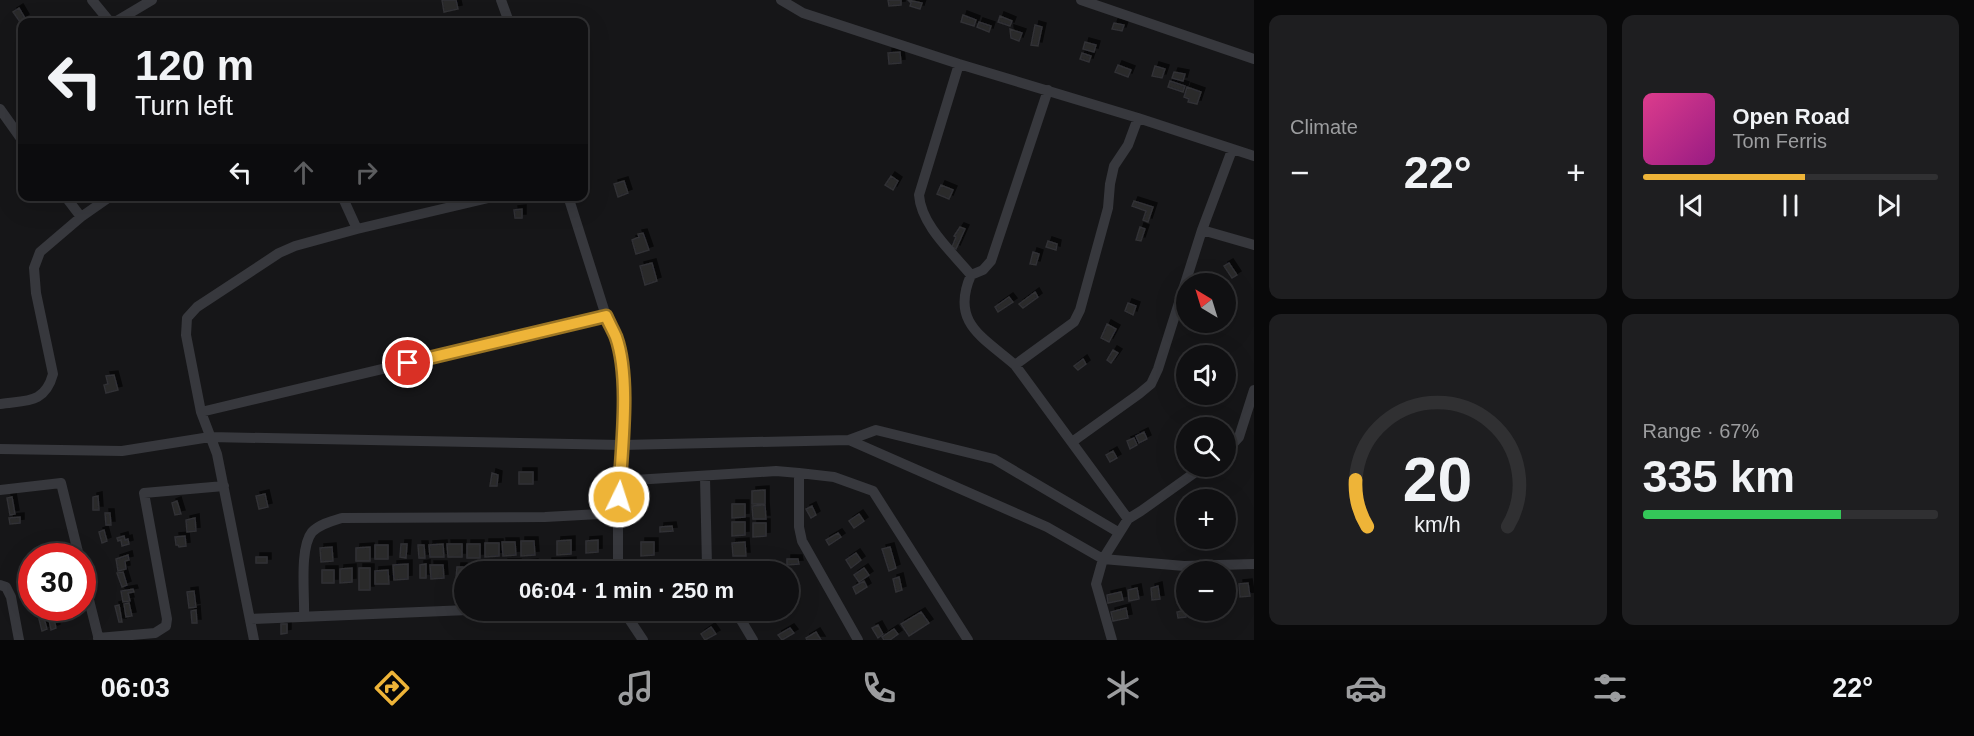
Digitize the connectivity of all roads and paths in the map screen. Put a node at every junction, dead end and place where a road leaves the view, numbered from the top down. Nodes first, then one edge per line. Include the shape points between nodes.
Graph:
1 (92, 0) edge
2 (152, 0) edge
3 (501, 0) edge
4 (781, 0) edge
5 (1081, 0) edge
6 (107, 18) edge
7 (122, 18) edge
8 (508, 18) edge
9 (1254, 59) edge
10 (959, 64) junction
11 (1048, 90) junction
12 (1, 112) edge
13 (1138, 118) junction
14 (18, 135) edge
15 (1232, 150) junction
16 (1254, 156) edge
17 (69, 201) edge
18 (104, 201) edge
19 (344, 201) edge
20 (476, 201) edge
21 (570, 201) edge
22 (81, 217) junction
23 (357, 229) junction
24 (1202, 230) junction
25 (1254, 245) edge
26 (971, 275) junction
27 (606, 316) junction
28 (1015, 365) junction
29 (1254, 390) edge
30 (0, 404) edge
31 (201, 412) junction
32 (210, 437) junction
33 (849, 440) junction
34 (1236, 440) edge
35 (1072, 442) junction
36 (622, 445) junction
37 (0, 448) edge
38 (799, 473) junction
39 (705, 477) junction
40 (1189, 477) edge
41 (620, 481) junction
42 (224, 486) junction
43 (0, 490) edge
44 (618, 513) junction
45 (1128, 519) junction
46 (1118, 532) junction
47 (76, 543) edge
48 (1103, 559) junction
49 (618, 561) edge
50 (707, 561) edge
51 (1254, 564) edge
52 (0, 585) edge
53 (454, 611) edge
54 (304, 617) junction
55 (251, 620) junction
56 (94, 621) edge
57 (630, 621) edge
58 (742, 621) edge
59 (98, 639) edge
60 (20, 640) edge
61 (254, 640) edge
62 (643, 640) edge
63 (753, 640) edge
64 (858, 640) edge
65 (968, 640) edge
66 (1112, 640) edge

1 - 6 street
2 - 7 street
3 - 8 street
4 - 10 street via 803,13
5 - 9 street
10 - 11 street
10 - 26 street via 919,195 925,219
11 - 13 street
11 - 26 street via 992,261
12 - 14 street
13 - 15 street
13 - 28 street via 1128,145 1114,166 1108,208 1080,310 1074,322
15 - 16 street
15 - 24 street
17 - 22 street
18 - 22 street
19 - 23 street
20 - 23 street
21 - 27 street
22 - 30 street via 40,252 34,268 53,374 50,388 37,399
23 - 31 street via 279,253 197,306 187,318 186,335
24 - 25 street
24 - 35 street via 1150,384
26 - 28 street via 963,299 970,327
27 - 31 street
27 - 36 street via 616,338 622,377
28 - 35 street
29 - 34 street
31 - 32 street
32 - 36 street
32 - 37 street via 122,451
32 - 42 street
33 - 36 street
33 - 46 street via 876,430 994,459
33 - 48 street via 1047,527
35 - 45 street
36 - 41 street
38 - 39 street
38 - 64 street via 802,542
38 - 65 street via 834,477 873,490
39 - 41 street
39 - 50 street
40 - 45 street
41 - 44 street
42 - 55 street
42 - 59 street via 144,493 166,626 155,633
43 - 47 street via 61,483
44 - 49 street
44 - 54 street via 342,518 312,533 305,548
45 - 46 street
46 - 48 street
48 - 51 street via 1184,566
48 - 66 street via 1096,584
52 - 60 street via 6,587 11,597
53 - 54 street
54 - 55 street
55 - 61 street
56 - 59 street
57 - 62 street
58 - 63 street

